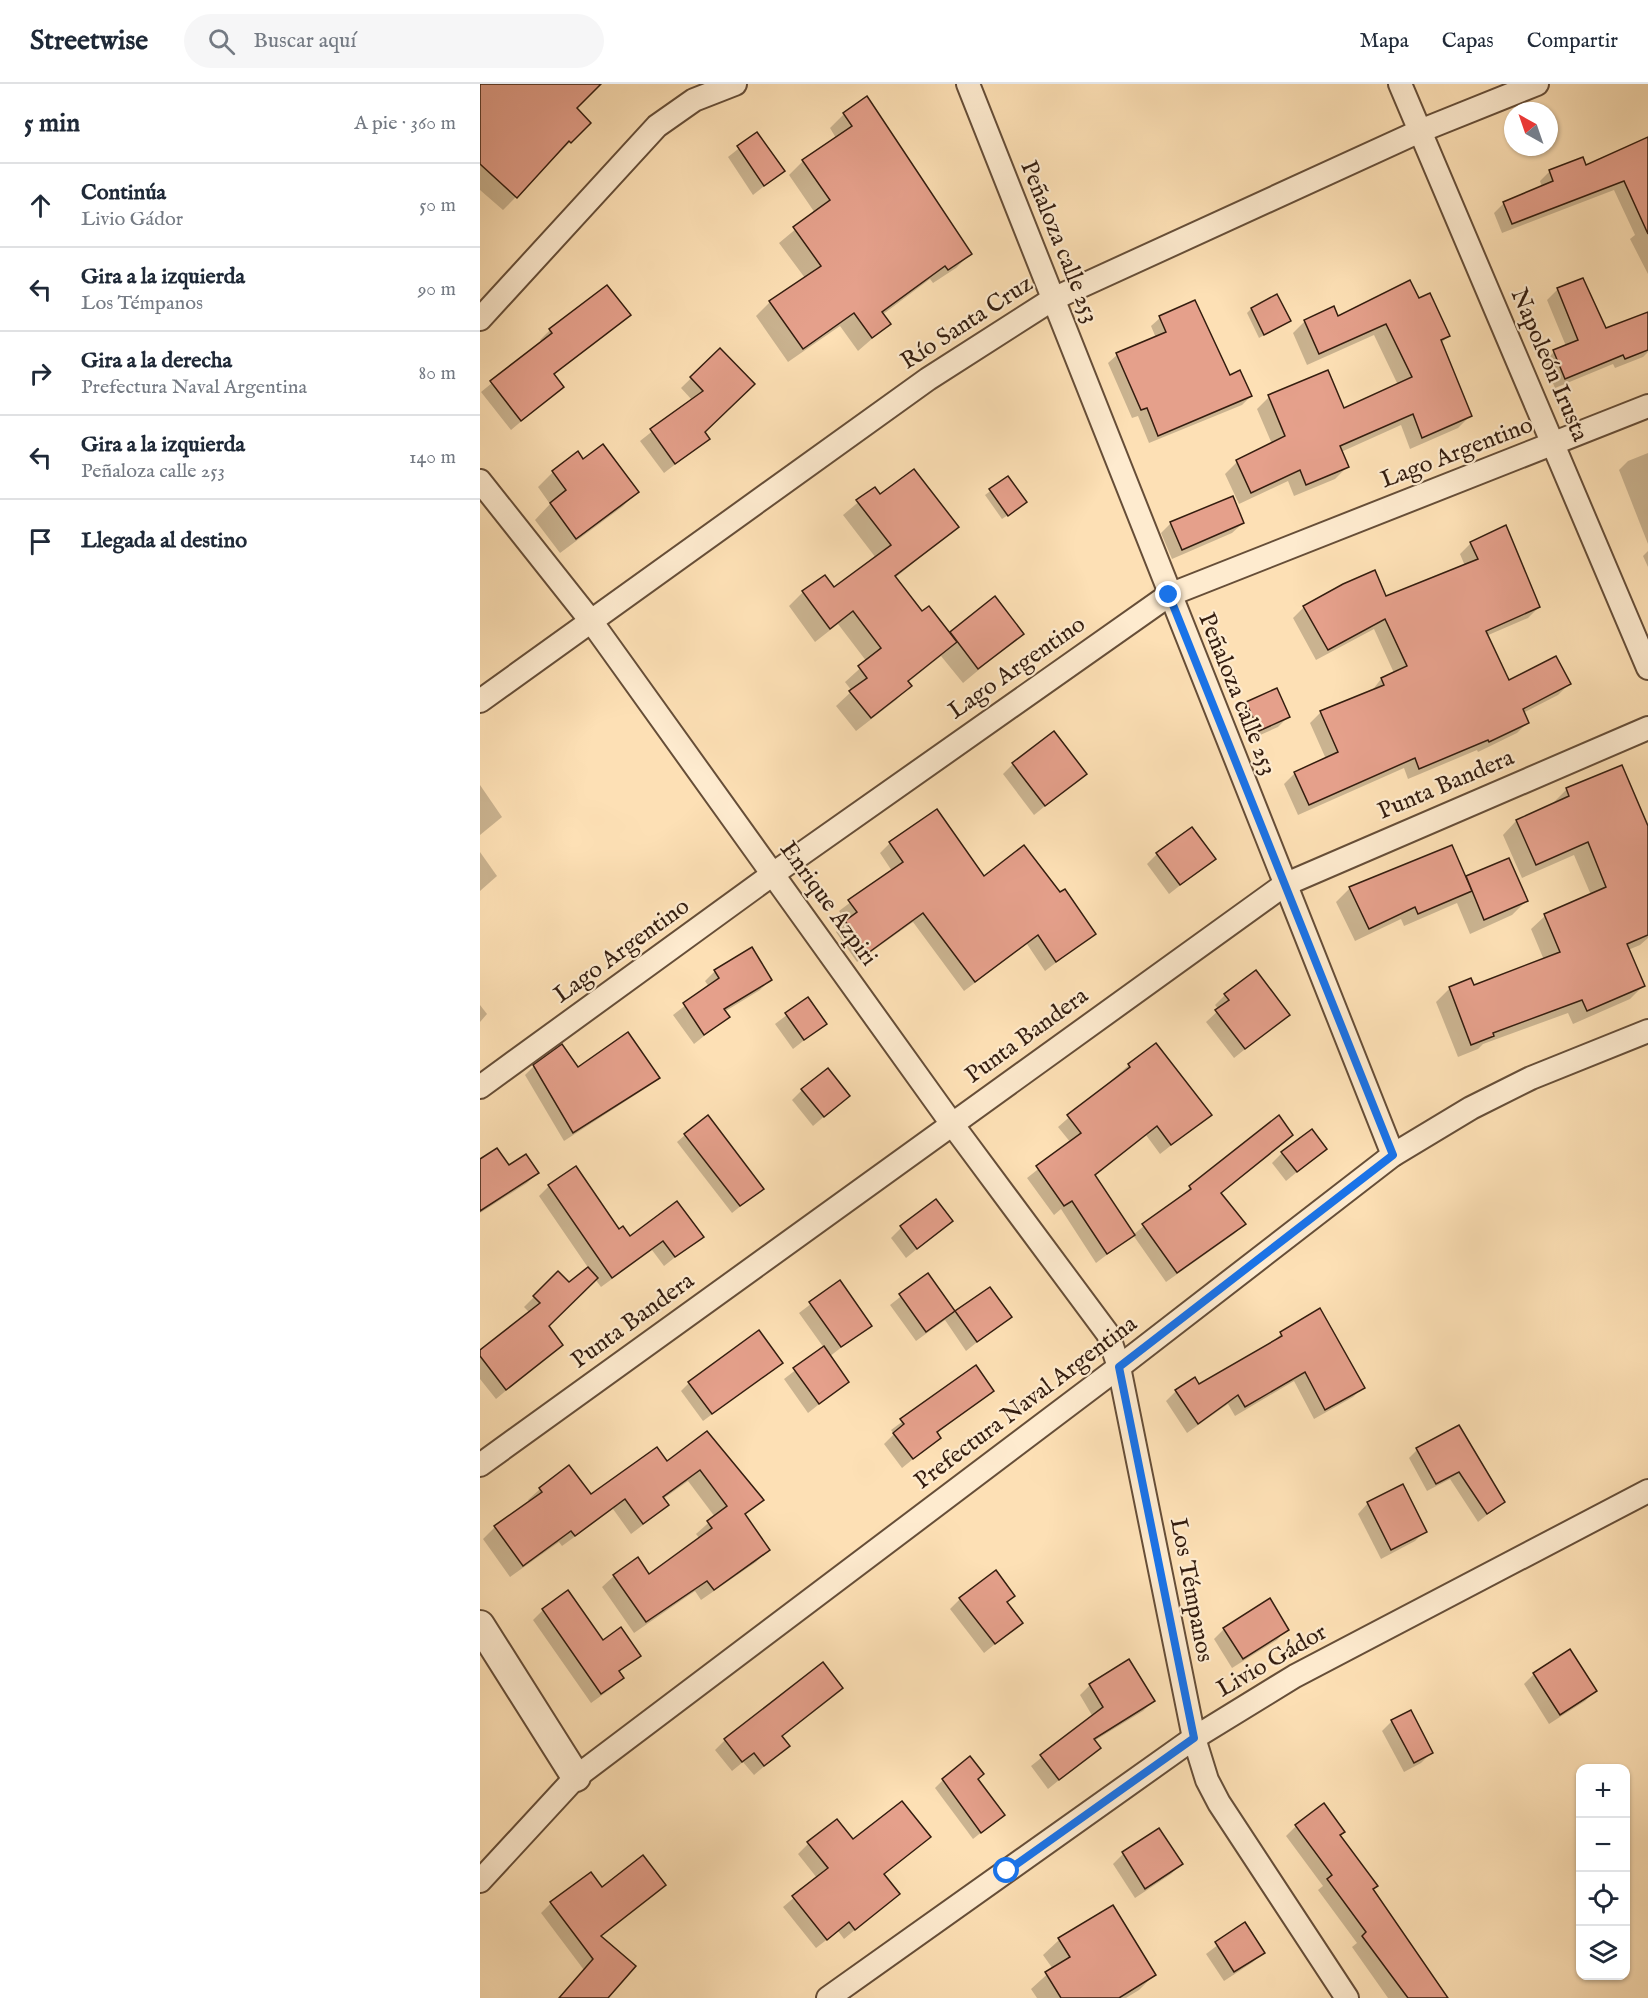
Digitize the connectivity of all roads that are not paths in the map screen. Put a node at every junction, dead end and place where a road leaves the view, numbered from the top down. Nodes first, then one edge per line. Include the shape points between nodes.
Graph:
1 (735, 84) edge
2 (968, 84) edge
3 (1400, 84) edge
4 (1537, 84) edge
5 (1420, 131) junction
6 (1053, 299) junction
7 (480, 319) edge
8 (1648, 406) edge
9 (1554, 444) junction
10 (480, 481) edge
11 (1169, 595) junction
12 (591, 621) junction
13 (1648, 668) edge
14 (480, 701) edge
15 (1648, 728) edge
16 (773, 874) junction
17 (1284, 885) junction
18 (1648, 1031) edge
19 (480, 1087) edge
20 (952, 1124) junction
21 (1393, 1155) junction
22 (1119, 1367) junction
23 (480, 1465) edge
24 (1648, 1491) edge
25 (480, 1625) edge
26 (1194, 1738) junction
27 (576, 1777) junction
28 (480, 1881) edge
29 (828, 1998) edge
30 (1347, 1998) edge

1 - 7 street via 694,100 657,126
2 - 6 street, Peñaloza calle 253
3 - 5 street, Napoleón Irusta
4 - 5 street, Río Santa Cruz
5 - 6 street, Río Santa Cruz
5 - 9 street, Napoleón Irusta
6 - 11 street, Peñaloza calle 253
6 - 12 street, Río Santa Cruz via 928,379
8 - 9 street, Lago Argentino
9 - 11 street, Lago Argentino
9 - 13 street, Napoleón Irusta
10 - 12 street, Enrique Azpiri
11 - 16 street, Lago Argentino
11 - 17 street, Peñaloza calle 253
12 - 14 street, Río Santa Cruz
12 - 16 street, Enrique Azpiri
15 - 17 street, Punta Bandera
16 - 19 street, Lago Argentino
16 - 20 street, Enrique Azpiri
17 - 20 street, Punta Bandera
17 - 21 street, Peñaloza calle 253
18 - 21 street, Prefectura Naval Argentina via 1531,1078 1471,1108
20 - 22 street, Enrique Azpiri via 1108,1334
20 - 23 street, Punta Bandera
21 - 22 street, Prefectura Naval Argentina
22 - 26 street, Los Témpanos
22 - 27 street, Prefectura Naval Argentina
24 - 26 street, Livio Gádor via 1295,1676
25 - 27 street
26 - 29 street, Livio Gádor
26 - 30 street, Los Témpanos via 1219,1803
27 - 28 street, Prefectura Naval Argentina

